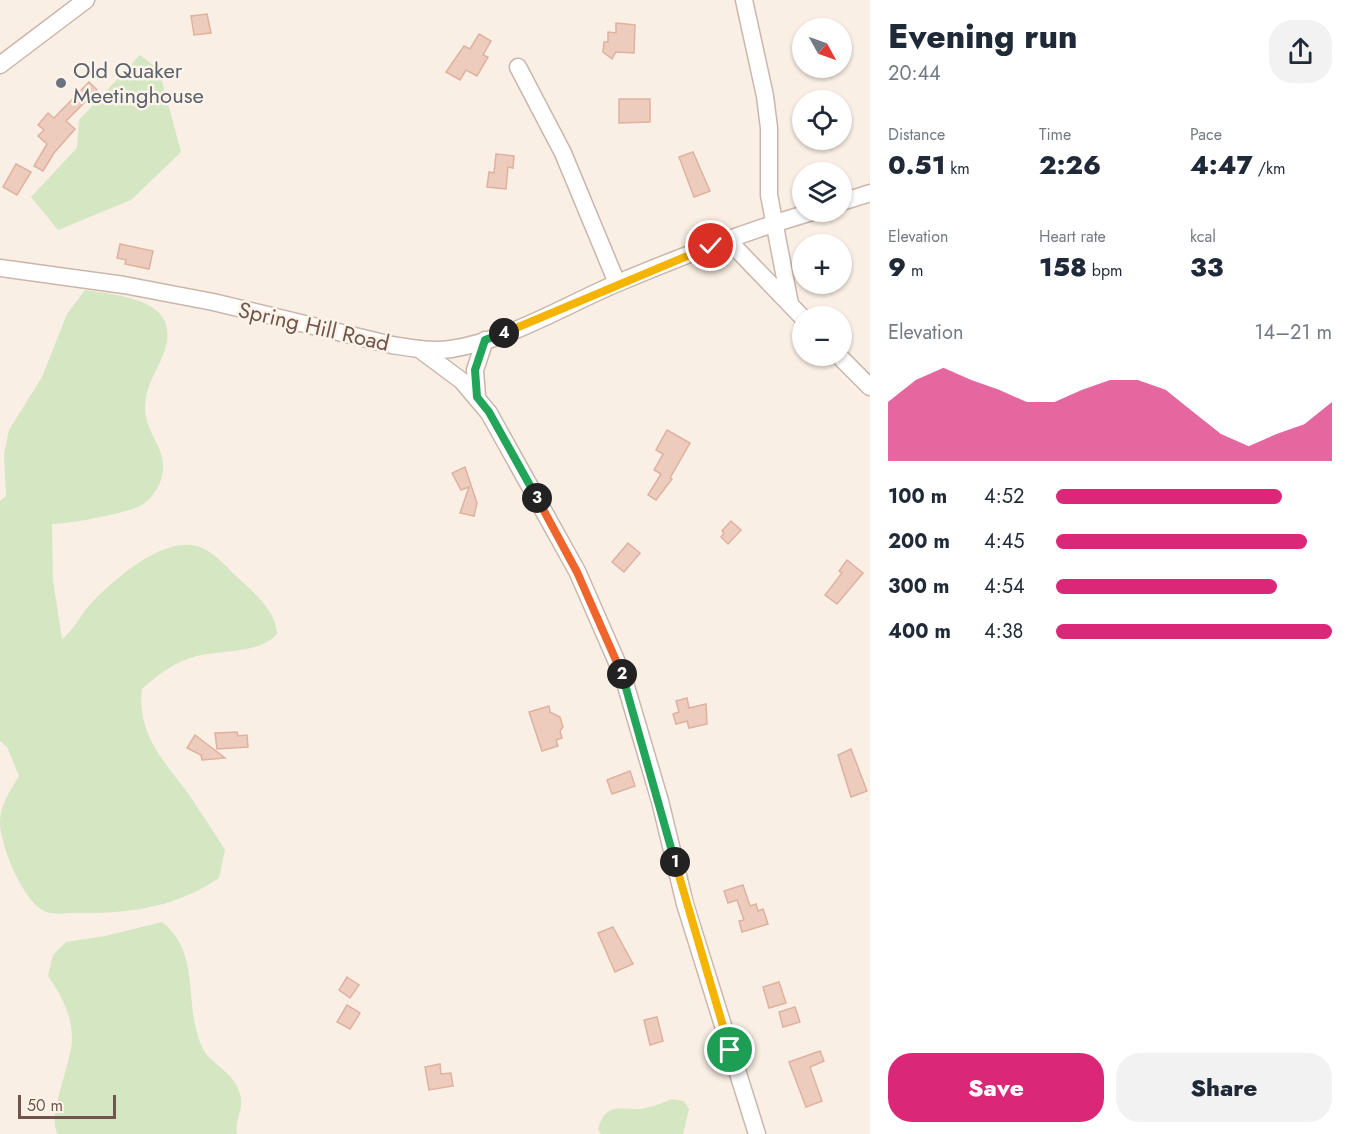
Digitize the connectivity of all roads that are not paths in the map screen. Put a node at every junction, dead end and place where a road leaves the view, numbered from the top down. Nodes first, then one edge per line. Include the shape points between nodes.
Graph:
1 (86, 0) edge
2 (744, 0) edge
3 (0, 65) edge
4 (518, 67) dead end
5 (870, 193) edge
6 (852, 199) edge
7 (792, 218) edge
8 (772, 224) junction
9 (727, 239) junction
10 (0, 268) edge
11 (617, 283) junction
12 (790, 304) joint
13 (485, 340) junction
14 (418, 349) junction
15 (849, 366) edge
16 (870, 387) edge
17 (477, 397) junction
18 (757, 1134) edge

1 - 3 street
2 - 8 street via 770,128
4 - 11 street via 563,153
5 - 6 street
7 - 8 street, Spring Hill Road
8 - 9 street, Spring Hill Road
8 - 12 street
9 - 11 street, Spring Hill Road
9 - 12 street
10 - 14 street, Spring Hill Road via 203,300
11 - 13 street, Spring Hill Road
13 - 14 street, Spring Hill Road via 449,350
13 - 17 street via 475,370
14 - 17 street via 446,367
15 - 16 street
17 - 18 street via 577,572 623,676 685,904

